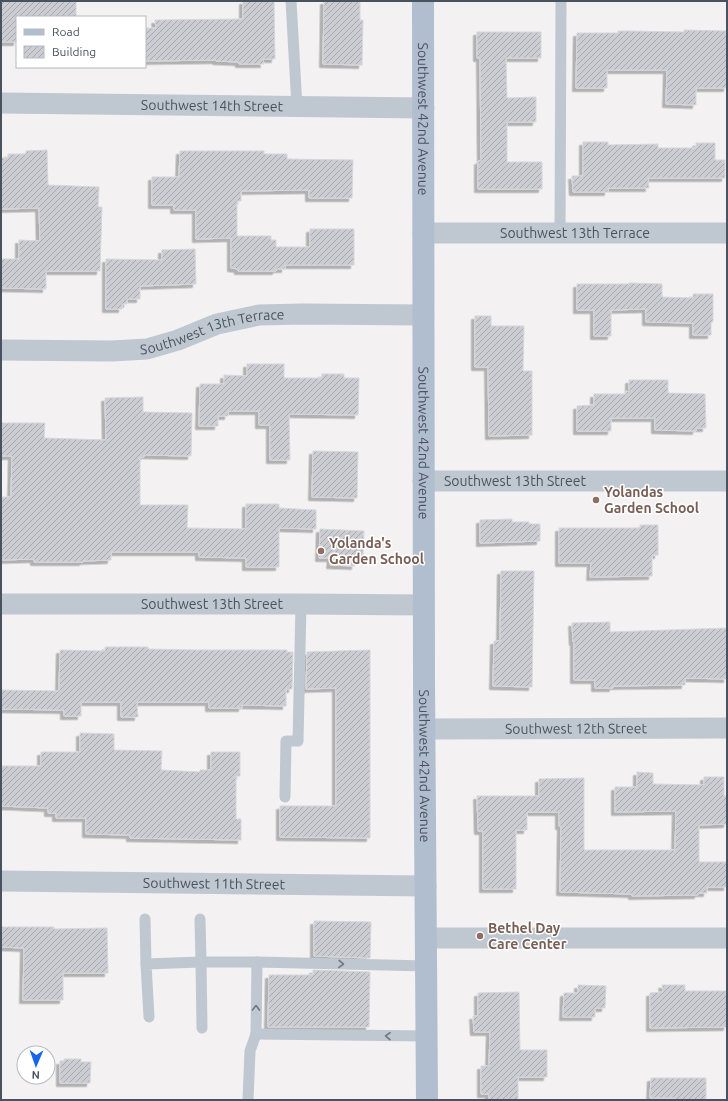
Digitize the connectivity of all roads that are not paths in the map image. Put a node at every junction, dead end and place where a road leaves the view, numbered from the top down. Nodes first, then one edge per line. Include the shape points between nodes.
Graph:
1 (292, 1) edge
2 (423, 1) edge
3 (562, 1) edge
4 (1, 103) edge
5 (297, 107) junction
6 (424, 108) junction
7 (423, 233) junction
8 (560, 233) junction
9 (727, 233) edge
10 (423, 315) junction
11 (1, 350) edge
12 (424, 481) junction
13 (727, 481) edge
14 (1, 604) edge
15 (301, 604) junction
16 (424, 605) junction
17 (727, 728) edge
18 (424, 729) junction
19 (285, 797) dead end
20 (1, 881) edge
21 (426, 886) junction
22 (145, 919) dead end
23 (200, 919) dead end
24 (427, 938) junction
25 (727, 938) edge
26 (201, 962) junction
27 (257, 962) junction
28 (146, 964) junction
29 (427, 966) junction
30 (148, 1017) dead end
31 (202, 1028) dead end
32 (256, 1034) junction
33 (427, 1036) junction
34 (248, 1100) edge
35 (427, 1100) edge

1 - 5 lane
2 - 6 main road, Southwest 42nd Avenue
3 - 8 lane
4 - 5 street, Southwest 14th Street
5 - 6 street, Southwest 14th Street
6 - 7 main road, Southwest 42nd Avenue
7 - 8 street, Southwest 13th Terrace
7 - 10 main road, Southwest 42nd Avenue
8 - 9 street, Southwest 13th Terrace
10 - 11 street, Southwest 13th Terrace via 259,316 217,324 147,349
10 - 12 main road, Southwest 42nd Avenue
12 - 13 street, Southwest 13th Street
12 - 16 main road, Southwest 42nd Avenue
14 - 15 street, Southwest 13th Street
15 - 16 street, Southwest 13th Street
15 - 19 lane via 298,741 286,741
16 - 18 main road, Southwest 42nd Avenue
17 - 18 street, Southwest 12th Street
18 - 21 main road, Southwest 42nd Avenue
20 - 21 street, Southwest 11th Street
21 - 24 main road, Southwest 42nd Avenue
22 - 28 lane
23 - 26 lane
24 - 25 street
24 - 29 main road, Southwest 42nd Avenue
26 - 27 lane
26 - 28 lane
26 - 31 lane
27 -> 29 lane
32 -> 27 lane
28 - 30 lane
29 - 33 main road, Southwest 42nd Avenue
33 -> 32 lane
32 - 34 lane via 250,1051
33 - 35 main road, Southwest 42nd Avenue

